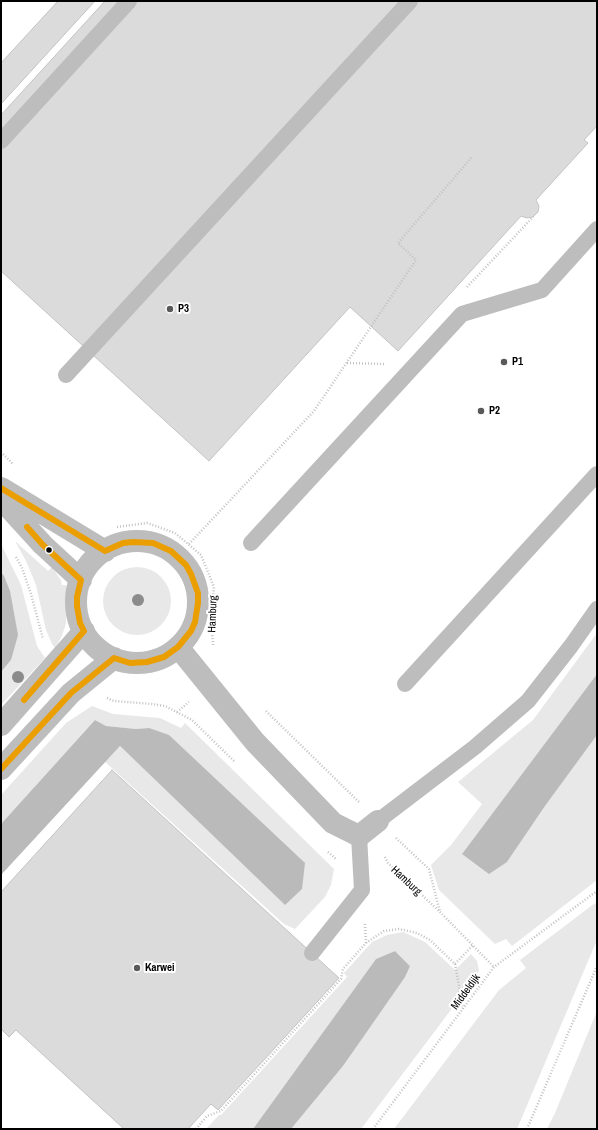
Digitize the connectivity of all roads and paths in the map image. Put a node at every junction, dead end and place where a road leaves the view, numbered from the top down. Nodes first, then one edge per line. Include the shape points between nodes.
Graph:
1 (129, 1) edge
2 (410, 1) edge
3 (1, 141) edge
4 (472, 157) dead end
5 (597, 229) edge
6 (66, 375) dead end
7 (1, 452) edge
8 (18, 469) dead end
9 (597, 474) edge
10 (1, 488) edge
11 (1, 499) edge
12 (116, 527) dead end
13 (250, 543) dead end
14 (189, 544) junction
15 (105, 551) junction
16 (15, 556) dead end
17 (81, 580) junction
18 (597, 609) edge
19 (84, 631) junction
20 (178, 647) junction
21 (217, 650) dead end
22 (114, 658) junction
23 (56, 663) junction
24 (405, 684) dead end
25 (79, 686) junction
26 (265, 710) dead end
27 (177, 712) dead end
28 (1, 725) edge
29 (1, 769) edge
30 (378, 821) junction
31 (359, 836) junction
32 (597, 890) edge
33 (440, 912) junction
34 (473, 945) junction
35 (312, 953) dead end
36 (455, 964) junction
37 (597, 966) edge
38 (494, 967) junction
39 (463, 1009) junction
40 (196, 1129) edge
41 (373, 1129) edge
42 (527, 1129) edge

1 - 3 lane
2 - 6 lane
4 - 14 path via 398,243 416,260 314,411
5 - 13 lane via 542,290 462,314
7 - 8 path
9 - 24 lane
10 - 15 street
11 - 17 street via 43,545
12 - 14 path, Hamburg via 147,523 175,533
14 - 21 path, Hamburg via 201,555 214,587 210,617 212,644
15 - 17 street via 90,563
15 - 20 street via 123,543 153,543 171,552 186,565 195,583 198,603 195,622
16 - 23 path via 31,594 44,643
17 - 19 street via 76,597 80,623
18 - 30 lane via 528,701 475,747
19 - 22 street via 96,647
19 - 23 street
20 - 22 street via 164,657 147,662 130,663
20 - 31 street via 255,742 333,823
22 - 25 street
23 - 28 street
25 - 27 path via 114,701 165,706
25 - 29 street
26 - 30 path, Hamburg
30 - 31 street
30 - 33 path, Hamburg via 429,869
30 - 33 path, Hamburg via 379,844 388,864
31 - 35 lane via 362,890
32 - 38 path, Middeldijk
33 - 34 path, Hamburg
34 - 36 path
34 - 38 path, Hamburg
36 - 39 path
36 - 40 path via 430,940 418,933 399,929 384,931 366,943 343,969 341,979 221,1111 207,1116
37 - 42 path
38 - 39 path, Middeldijk
39 - 41 path, Middeldijk

